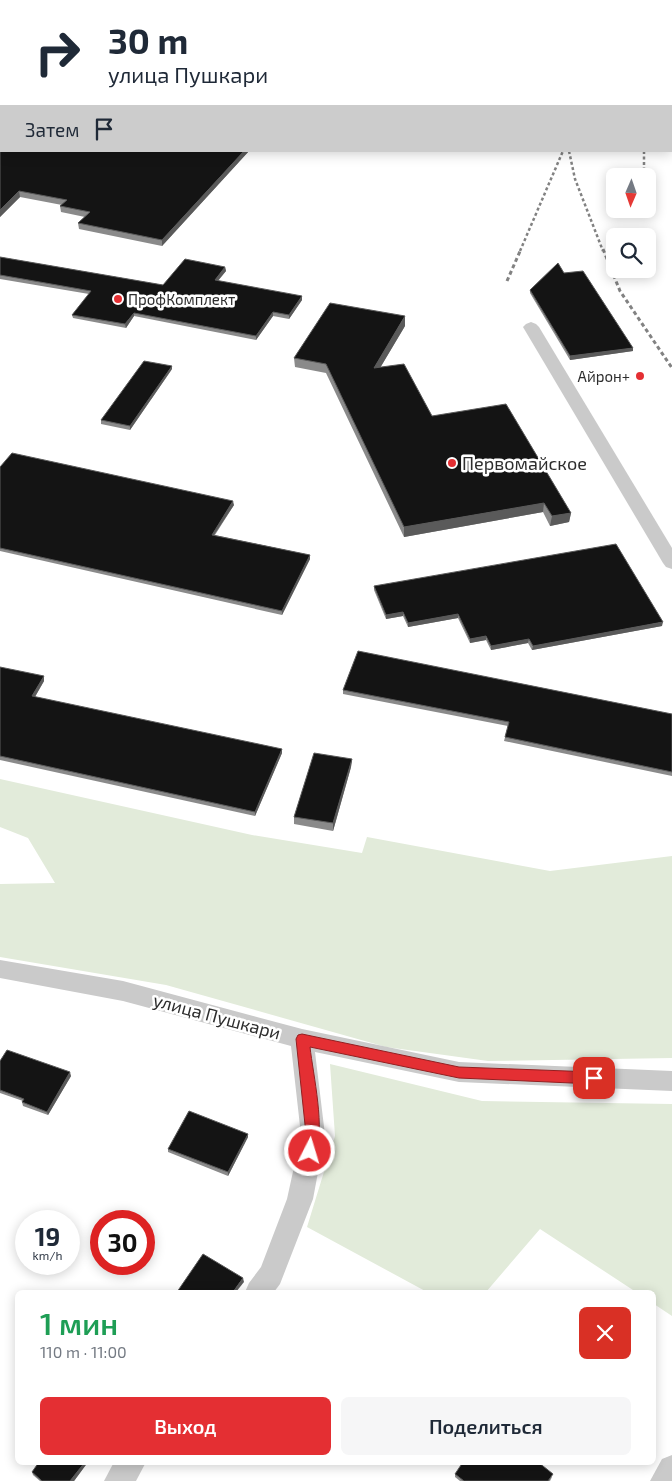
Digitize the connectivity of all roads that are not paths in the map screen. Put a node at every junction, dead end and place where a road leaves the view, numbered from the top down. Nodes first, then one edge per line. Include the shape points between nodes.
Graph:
1 (531, 327) dead end
2 (672, 563) edge
3 (0, 968) edge
4 (302, 1039) junction
5 (672, 1081) edge
6 (259, 1290) edge
7 (130, 1465) edge
8 (672, 1469) edge
9 (118, 1481) edge
10 (664, 1481) edge

1 - 2 street
3 - 4 street, улица Пушкари via 124,991
4 - 5 street, улица Пушкари via 459,1072
4 - 6 street via 313,1134 300,1199 270,1275
7 - 9 street
8 - 10 street

